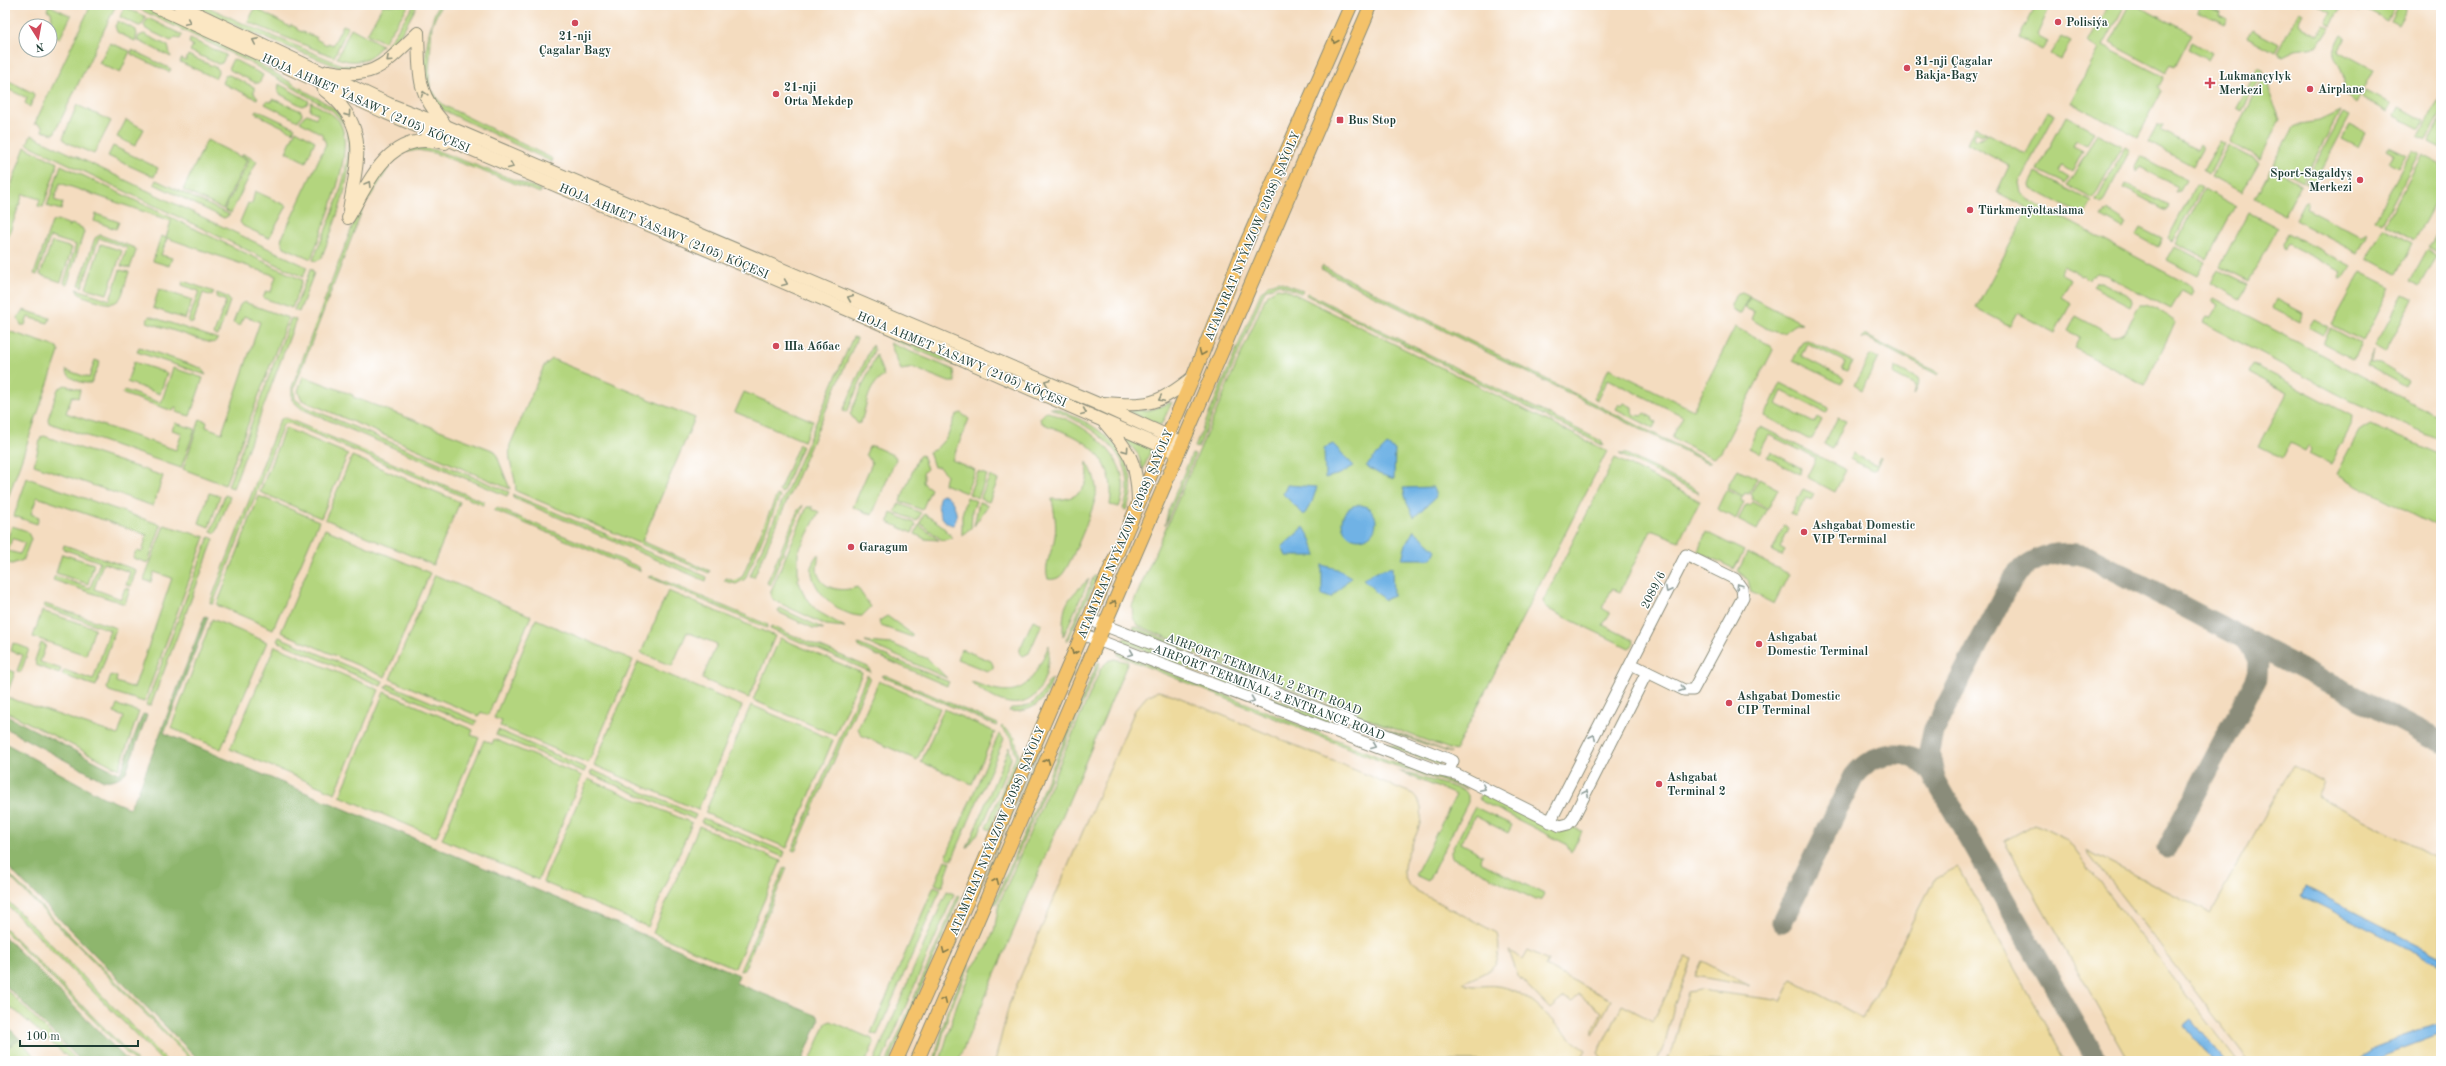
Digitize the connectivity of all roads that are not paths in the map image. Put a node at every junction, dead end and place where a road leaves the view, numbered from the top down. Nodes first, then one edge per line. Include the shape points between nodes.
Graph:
1 (152, 5) edge
2 (179, 5) edge
3 (1351, 5) edge
4 (1371, 5) edge
5 (310, 73) junction
6 (446, 126) junction
7 (485, 155) junction
8 (1193, 377) junction
9 (1096, 403) junction
10 (1102, 419) junction
11 (1165, 441) junction
12 (1179, 448) junction
13 (1138, 501) junction
14 (1088, 619) junction
15 (1104, 626) junction
16 (1082, 634) junction
17 (1098, 640) junction
18 (1632, 661) junction
19 (1647, 672) junction
20 (1448, 772) junction
21 (1550, 822) junction
22 (932, 1028) junction
23 (896, 1061) edge
24 (917, 1061) edge
25 (924, 1061) edge

1 -> 5 main road, HOJA AHMET ÝASAWY (2105) KÖÇESI
5 -> 2 main road, HOJA AHMET ÝASAWY (2105) KÖÇESI
3 -> 8 main road, ATAMYRAT NYÝAZOW (2038) ŞAÝOLY via 1242,253
4 - 12 main road, ATAMYRAT NYÝAZOW (2038) ŞAÝOLY
5 - 6 main road, HOJA AHMET ÝASAWY (2105) KÖÇESI
6 -> 5 main road via 429,106 422,92 418,33 382,65 367,73
5 - 7 main road, HOJA AHMET ÝASAWY (2105) KÖÇESI
5 -> 7 main road via 344,108 354,124 357,142 356,167 348,218 384,160 402,145 425,140 435,141
9 -> 6 main road, HOJA AHMET ÝASAWY (2105) KÖÇESI
7 -> 10 main road, HOJA AHMET ÝASAWY (2105) KÖÇESI
8 -> 9 main road via 1159,401 1134,405
8 - 11 main road, ATAMYRAT NYÝAZOW (2038) ŞAÝOLY
9 - 11 main road, HOJA AHMET ÝASAWY (2105) KÖÇESI
10 - 11 main road, HOJA AHMET ÝASAWY (2105) KÖÇESI
10 -> 13 main road via 1129,454 1137,474
11 - 12 main road, HOJA AHMET ÝASAWY (2105) KÖÇESI
11 - 13 main road, ATAMYRAT NYÝAZOW (2038) ŞAÝOLY
15 -> 12 main road, ATAMYRAT NYÝAZOW (2038) ŞAÝOLY
13 - 14 main road, ATAMYRAT NYÝAZOW (2038) ŞAÝOLY
14 - 15 street, AIRPORT TERMINAL 2 EXIT ROAD
14 - 16 main road, ATAMYRAT NYÝAZOW (2038) ŞAÝOLY
15 - 17 main road, ATAMYRAT NYÝAZOW (2038) ŞAÝOLY
15 - 20 street, AIRPORT TERMINAL 2 EXIT ROAD via 1453,761
16 - 17 street, AIRPORT TERMINAL 2 ENTRANCE ROAD
16 -> 23 main road, ATAMYRAT NYÝAZOW (2038) ŞAÝOLY
17 -> 20 street, AIRPORT TERMINAL 2 ENTRANCE ROAD via 1312,723
22 -> 17 main road, ATAMYRAT NYÝAZOW (2038) ŞAÝOLY
18 - 19 street
19 -> 18 street, 2089/6 via 1684,690 1694,690 1743,597 1742,588 1735,580 1686,555
21 -> 18 street, 2089/6
21 -> 19 street via 1563,825 1572,820
20 -> 21 street, AIRPORT TERMINAL 2 ENTRANCE ROAD
22 - 24 main road, ATAMYRAT NYÝAZOW (2038) ŞAÝOLY
22 - 25 main road

